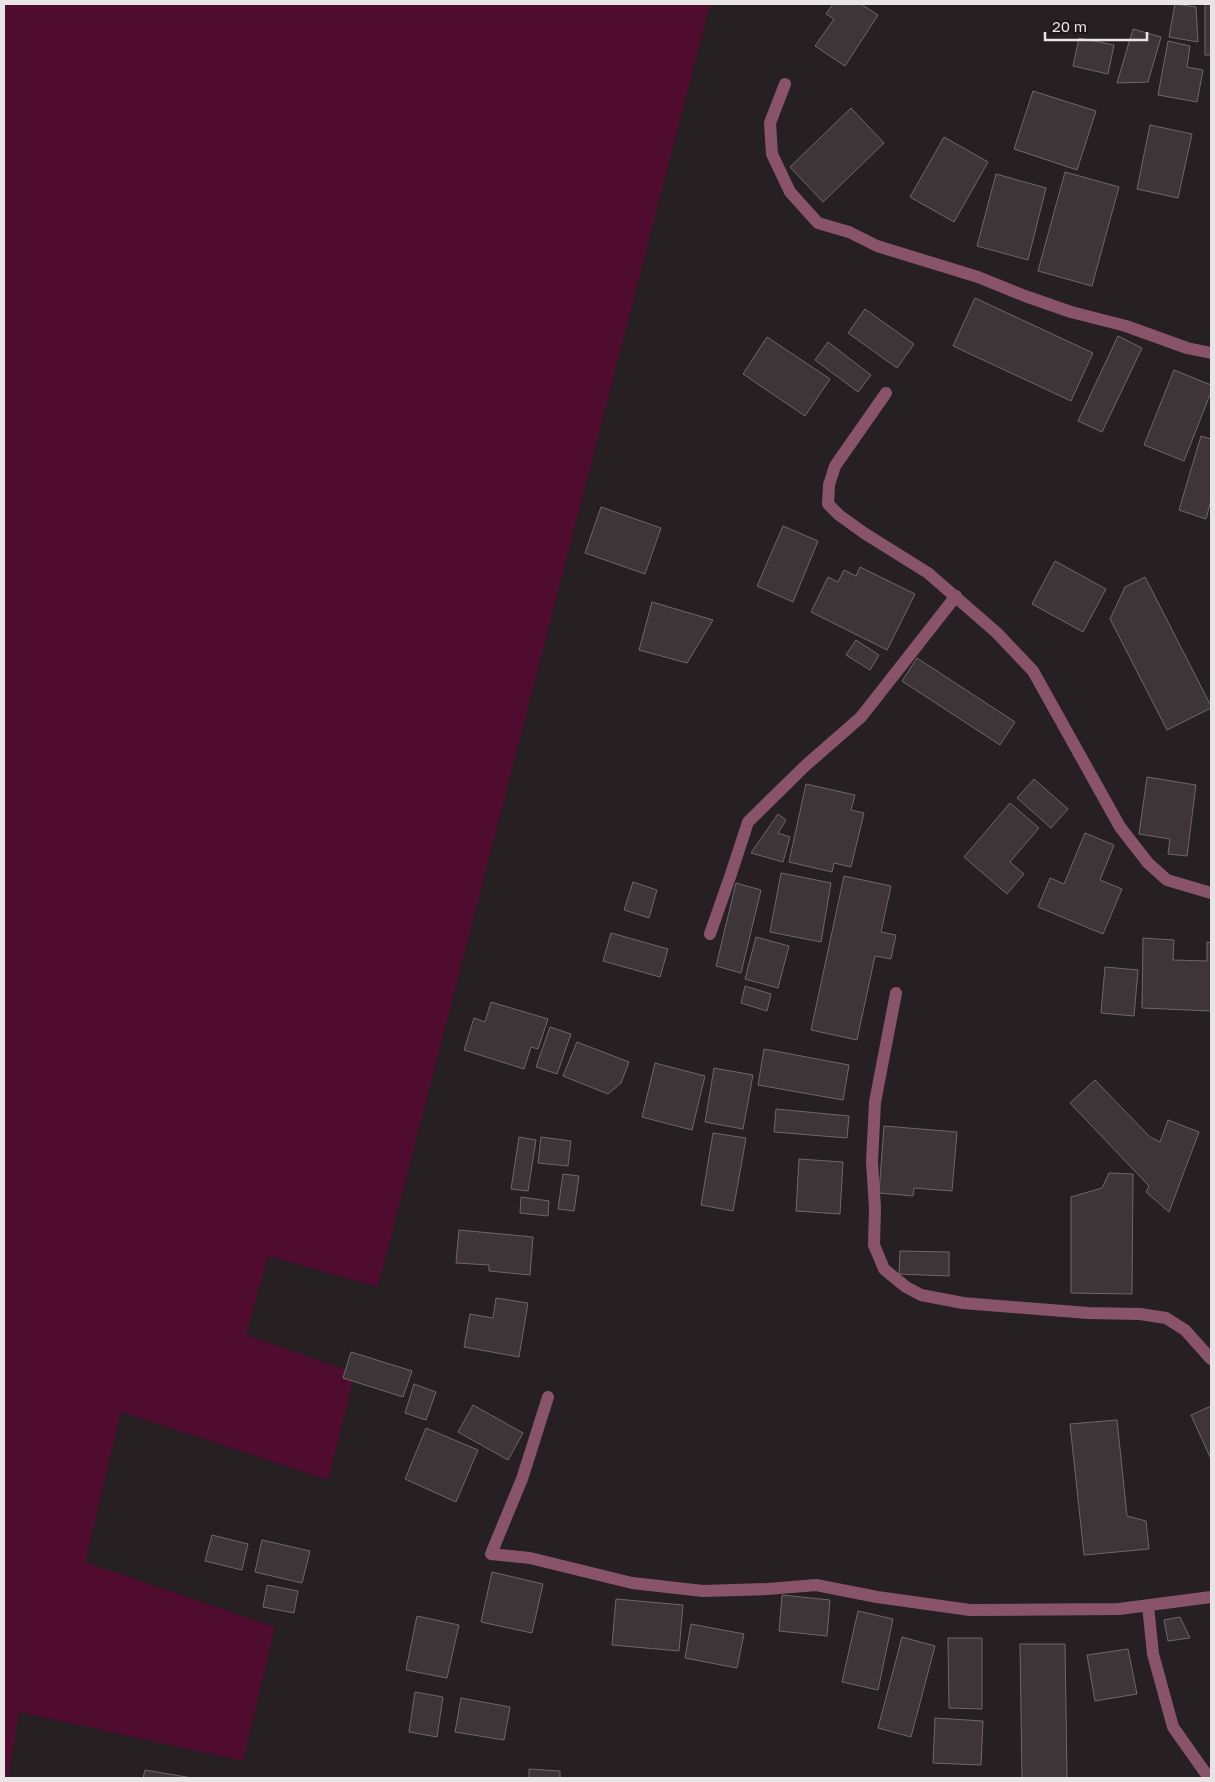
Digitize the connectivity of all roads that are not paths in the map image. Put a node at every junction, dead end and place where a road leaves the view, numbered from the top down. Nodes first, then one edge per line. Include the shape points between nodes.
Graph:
1 (785, 84) dead end
2 (1211, 353) edge
3 (886, 393) dead end
4 (956, 596) junction
5 (1211, 893) edge
6 (710, 934) dead end
7 (896, 992) dead end
8 (1211, 1359) edge
9 (548, 1397) dead end
10 (1211, 1597) edge
11 (1148, 1606) junction
12 (1209, 1778) edge

1 - 2 street via 770,123 772,154 790,192 818,224 849,232 877,246 978,277 1071,312
3 - 4 street via 835,466 828,485 828,504 864,533 928,573
4 - 5 street via 998,633 1033,671 1120,827 1148,863 1167,880
4 - 6 street via 861,717 748,822
7 - 8 street via 875,1102 872,1162 874,1245 884,1269 921,1295 963,1303 1166,1318 1185,1330
9 - 11 street via 522,1479 491,1554 530,1558 632,1583 703,1591 816,1585 970,1610 1119,1610
10 - 11 street
11 - 12 street via 1153,1654 1173,1727

